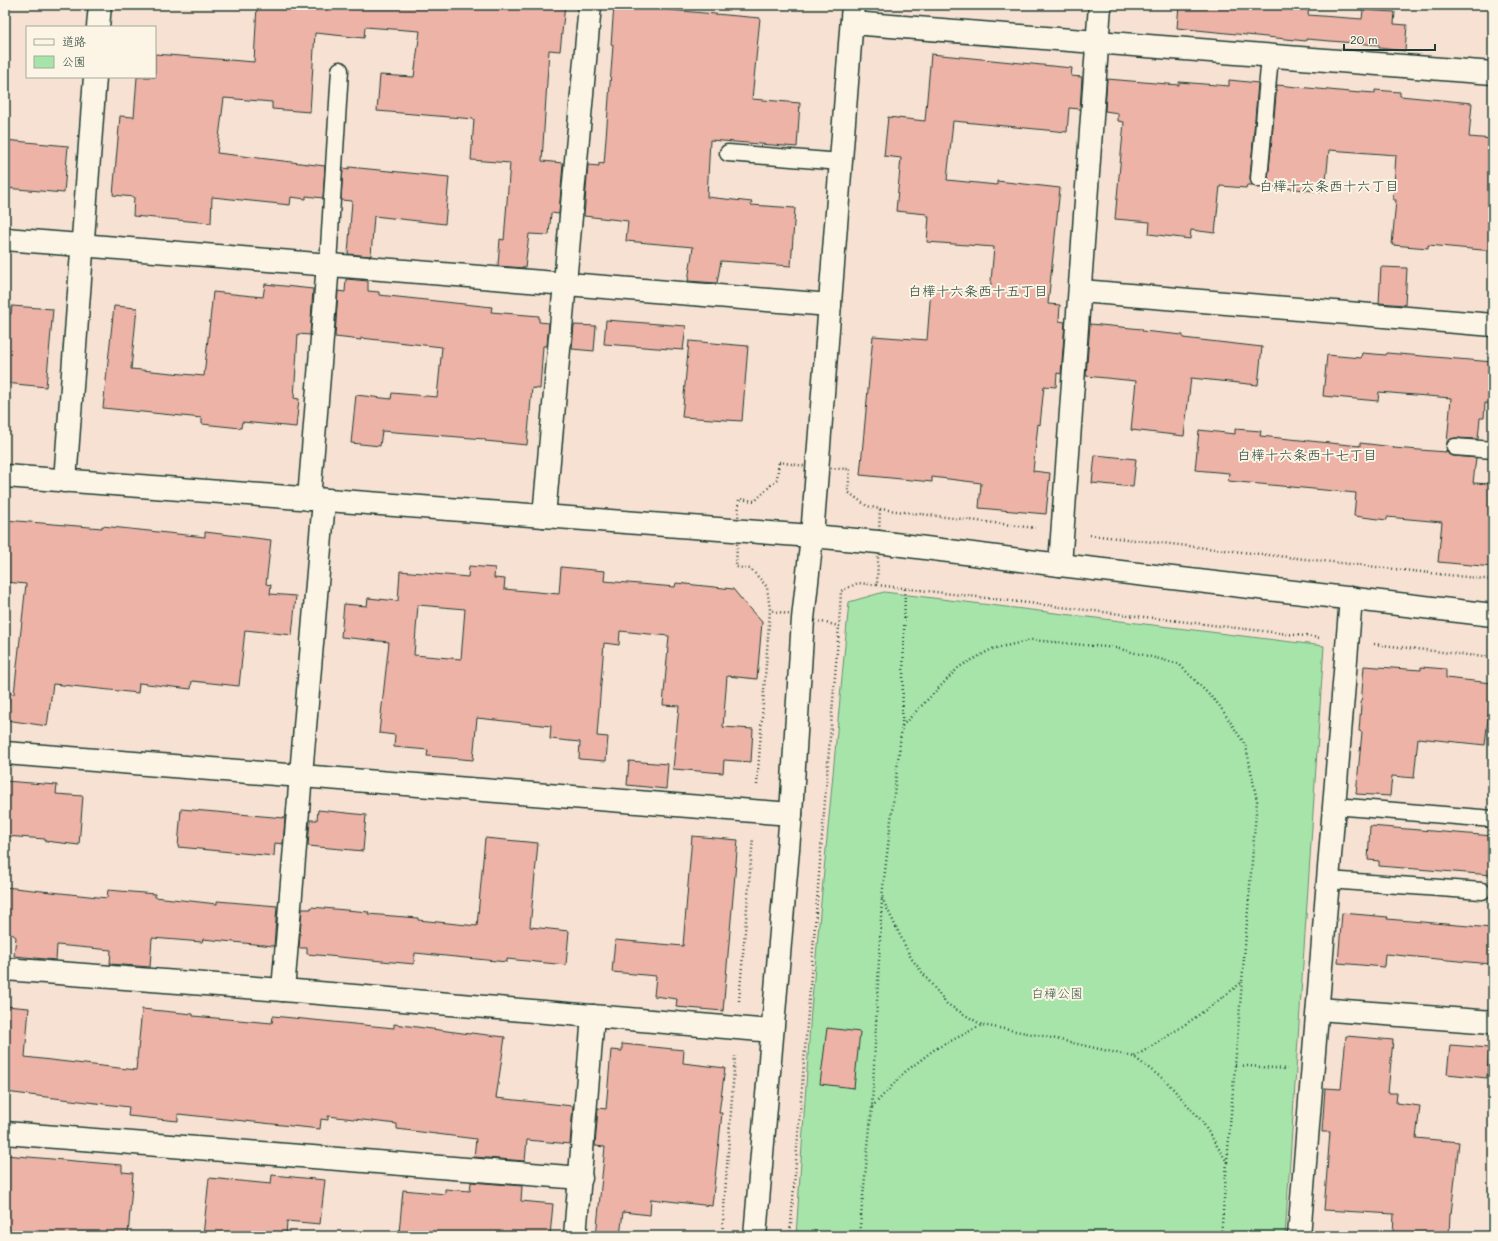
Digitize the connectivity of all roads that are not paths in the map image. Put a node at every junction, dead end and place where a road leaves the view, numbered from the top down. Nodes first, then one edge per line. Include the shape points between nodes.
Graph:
1 (100, 5) edge
2 (590, 5) edge
3 (1100, 5) edge
4 (853, 14) edge
5 (98, 26) edge
6 (1097, 42) junction
7 (1270, 56) junction
8 (340, 70) dead end
9 (1493, 73) edge
10 (95, 78) edge
11 (728, 153) dead end
12 (841, 162) junction
13 (1258, 179) dead end
14 (5, 239) edge
15 (82, 244) junction
16 (328, 264) junction
17 (565, 284) junction
18 (1081, 292) junction
19 (830, 306) junction
20 (1493, 325) edge
21 (1454, 447) dead end
22 (1493, 450) edge
23 (5, 476) edge
24 (65, 481) junction
25 (316, 500) junction
26 (544, 516) junction
27 (812, 536) junction
28 (1060, 565) junction
29 (1351, 598) junction
30 (1493, 615) edge
31 (5, 753) edge
32 (300, 775) junction
33 (1334, 806) junction
34 (791, 814) junction
35 (1493, 819) edge
36 (1328, 880) junction
37 (1482, 891) dead end
38 (5, 969) edge
39 (283, 990) junction
40 (1318, 1009) junction
41 (592, 1016) junction
42 (1493, 1022) edge
43 (772, 1031) junction
44 (5, 1133) edge
45 (581, 1178) junction
46 (575, 1236) edge
47 (756, 1236) edge
48 (1299, 1236) edge

1 - 5 street
2 - 17 street
3 - 6 street
4 - 6 street
4 - 12 street
6 - 7 street
6 - 18 street
7 - 9 street
7 - 13 lane
8 - 16 lane
10 - 15 street
11 - 12 lane
12 - 19 street
14 - 15 street
15 - 16 street
15 - 24 street
16 - 17 street
16 - 25 street
17 - 19 street
17 - 26 street
18 - 20 street
18 - 28 street
19 - 27 street
21 - 22 lane
23 - 24 street
24 - 25 street
25 - 26 street
25 - 32 street
26 - 27 street
27 - 28 street
27 - 34 street via 803,619
28 - 29 street
29 - 30 street
29 - 33 street
31 - 32 street
32 - 34 street
32 - 39 street
33 - 35 lane
33 - 36 street
34 - 43 street
36 - 37 lane
36 - 40 street
38 - 39 street
39 - 41 street
40 - 42 street
40 - 48 street
41 - 43 street
41 - 45 street
43 - 47 street
44 - 45 street
45 - 46 street

